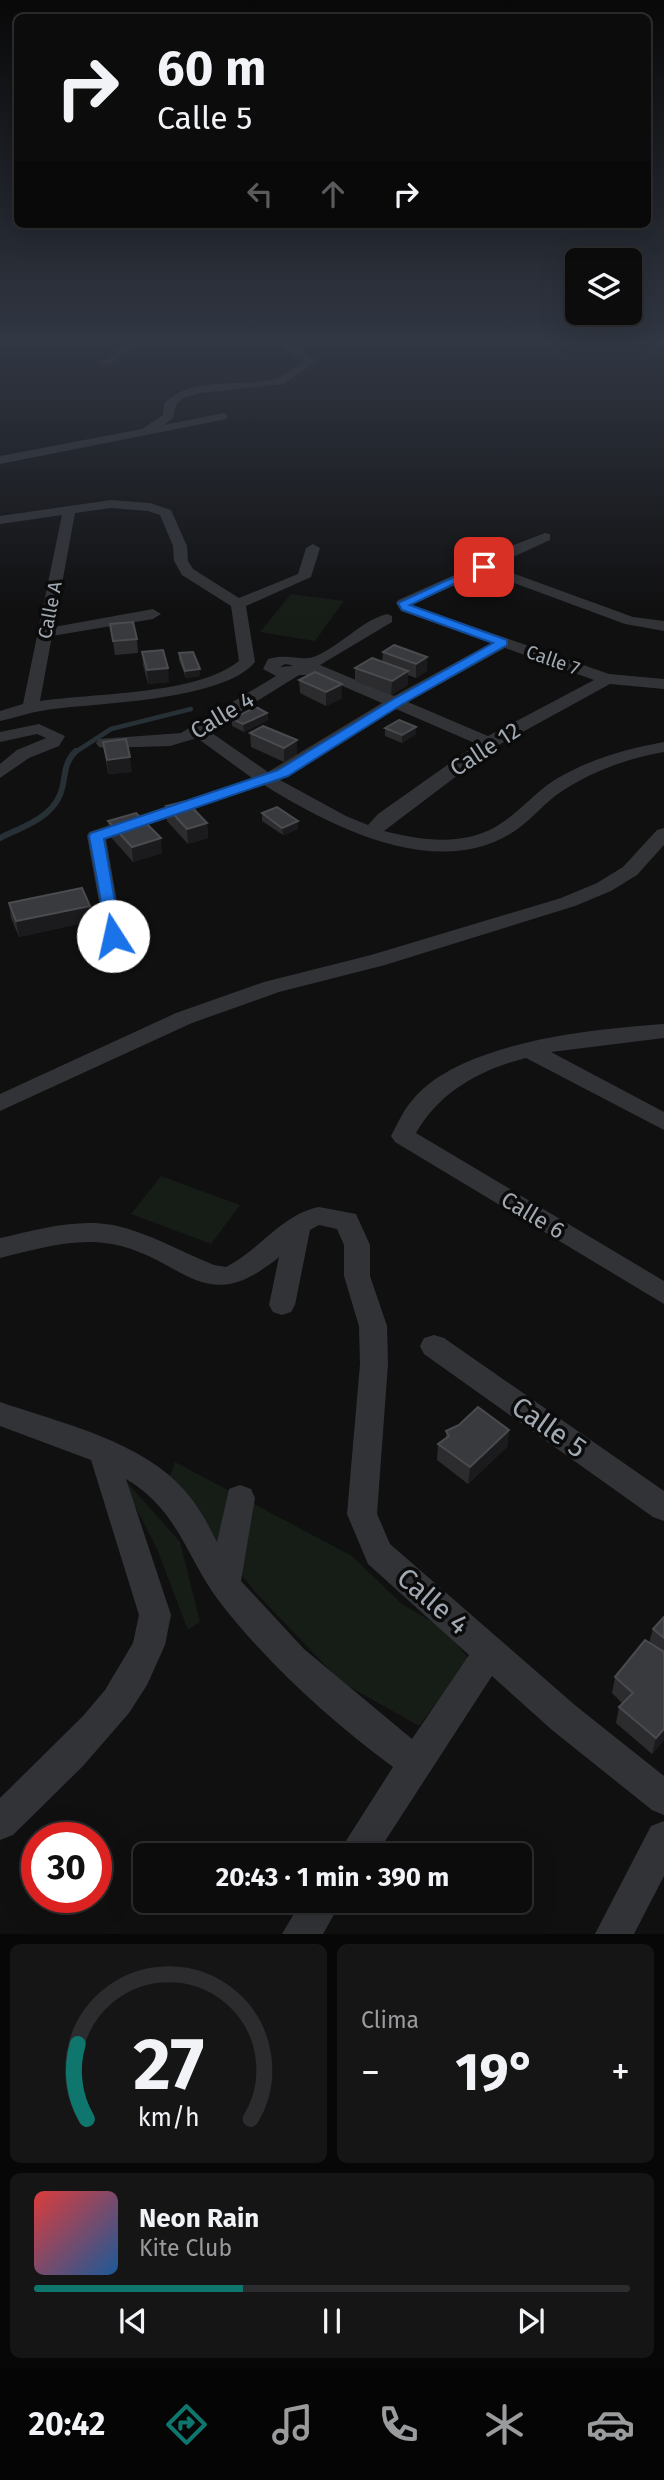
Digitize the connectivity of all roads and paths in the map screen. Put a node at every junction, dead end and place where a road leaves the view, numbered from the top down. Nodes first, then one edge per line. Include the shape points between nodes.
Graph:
1 (151, 430) edge
2 (147, 431) joint
3 (0, 460) edge
4 (69, 512) junction
5 (0, 520) edge
6 (545, 537) dead end
7 (313, 548) dead end
8 (484, 567) junction
9 (238, 604) junction
10 (153, 614) dead end
11 (387, 619) dead end
12 (664, 626) edge
13 (46, 633) junction
14 (503, 643) junction
15 (247, 662) junction
16 (298, 670) junction
17 (607, 679) junction
18 (664, 684) edge
19 (396, 702) junction
20 (31, 708) junction
21 (0, 716) edge
22 (199, 732) junction
23 (0, 737) edge
24 (105, 743) edge
25 (489, 743) junction
26 (664, 747) edge
27 (0, 773) edge
28 (264, 781) junction
29 (372, 832) junction
30 (664, 834) edge
31 (113, 936) dead end
32 (664, 1031) edge
33 (527, 1049) junction
34 (0, 1103) edge
35 (664, 1122) edge
36 (299, 1224) junction
37 (0, 1248) edge
38 (664, 1294) edge
39 (282, 1305) dead end
40 (434, 1346) dead end
41 (0, 1414) edge
42 (103, 1453) junction
43 (240, 1498) dead end
44 (664, 1508) edge
45 (225, 1585) junction
46 (490, 1651) junction
47 (417, 1765) junction
48 (664, 1798) edge
49 (0, 1822) edge
50 (664, 1839) edge
51 (363, 1843) edge
52 (315, 1913) edge
53 (301, 1934) edge
54 (614, 1934) edge

1 - 2 street
2 - 3 street
4 - 5 street
4 - 9 street via 111,504 166,513 187,572
4 - 13 street, Calle A
6 - 8 street via 493,558
7 - 9 street via 304,577
8 - 12 street via 630,621
8 - 14 street, Calle 7 via 403,603 406,608
9 - 15 street
10 - 13 street
11 - 16 street, Calle 4
13 - 20 street, Calle A
14 - 17 street, Calle 7
14 - 19 street
15 - 16 street via 271,664 277,672
15 - 20 street via 243,669 196,686
16 - 19 street via 319,670
16 - 22 street, Calle 4
17 - 18 street, Calle 7
17 - 25 street, Calle 12
19 - 25 street
19 - 28 street
20 - 21 street
22 - 24 street, Calle 4 via 170,741
22 - 28 street
23 - 27 street via 39,729 56,736
25 - 29 street, Calle 12 via 384,818
26 - 29 street via 582,774 549,793 497,834 443,844 393,840
28 - 29 street
28 - 31 street via 96,836
30 - 34 street via 630,871 568,902 272,987 184,1018
32 - 33 street
33 - 35 street
33 - 38 street, Calle 6 via 489,1060 456,1077 428,1098 407,1122 403,1136
36 - 37 street via 241,1271 225,1278 113,1234 60,1234
36 - 39 street
36 - 46 street, Calle 4 via 319,1216 347,1221 354,1230 357,1276 373,1326 362,1514 379,1554
40 - 44 street, Calle 5
41 - 42 street
42 - 45 street via 142,1471 167,1491 199,1535
42 - 49 street via 155,1615 153,1636 126,1689
43 - 45 street
45 - 47 street via 289,1662
46 - 47 street
46 - 48 street, Calle 4
47 - 51 street
50 - 54 street
52 - 53 street

